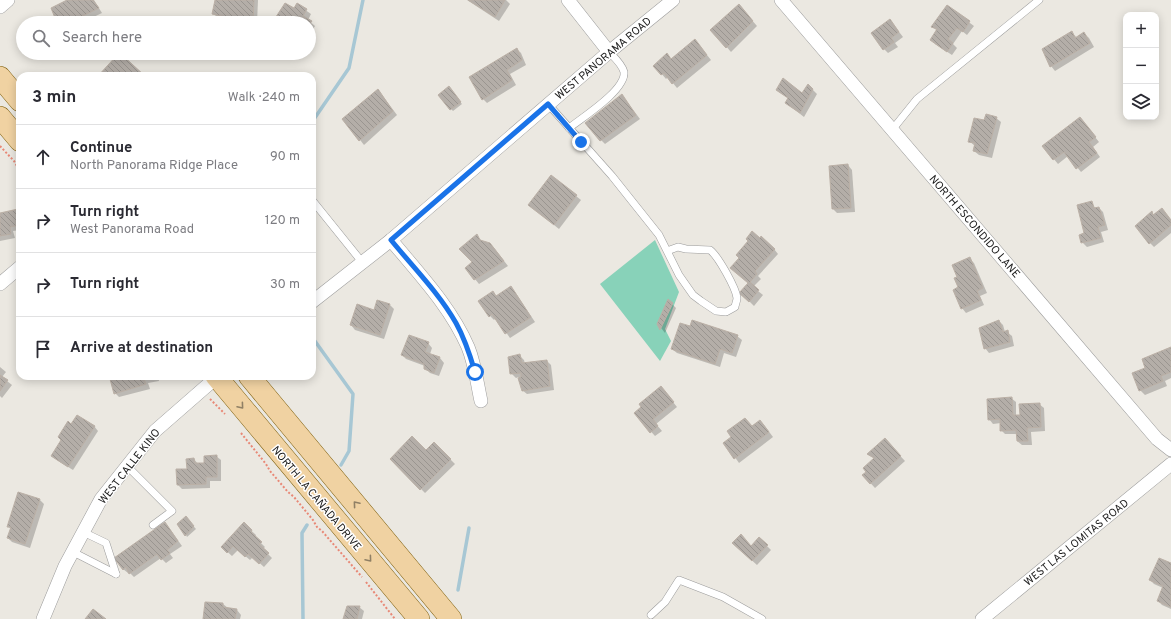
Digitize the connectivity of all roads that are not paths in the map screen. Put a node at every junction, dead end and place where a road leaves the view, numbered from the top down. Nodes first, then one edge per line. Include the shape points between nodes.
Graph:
1 (8, 0) edge
2 (568, 0) edge
3 (673, 0) edge
4 (781, 0) edge
5 (1039, 0) edge
6 (0, 7) edge
7 (609, 52) junction
8 (0, 77) edge
9 (16, 96) edge
10 (548, 104) junction
11 (0, 117) edge
12 (569, 128) junction
13 (892, 130) junction
14 (16, 136) edge
15 (316, 205) edge
16 (391, 240) junction
17 (667, 251) junction
18 (362, 262) junction
19 (16, 270) edge
20 (0, 284) edge
21 (316, 299) edge
22 (213, 380) edge
23 (220, 380) edge
24 (252, 380) edge
25 (481, 400) dead end
26 (1171, 450) edge
27 (1171, 464) edge
28 (127, 466) junction
29 (153, 525) dead end
30 (84, 532) junction
31 (73, 552) junction
32 (652, 615) dead end
33 (43, 619) edge
34 (419, 619) edge
35 (451, 619) edge
36 (762, 619) edge
37 (982, 619) edge

1 - 6 street
2 - 7 street
3 - 7 street, WEST PANORAMA ROAD
4 - 13 street, NORTH ESCONDIDO LANE
5 - 13 lane via 918,99
7 - 10 street, WEST PANORAMA ROAD
7 - 12 lane via 624,71 619,86
8 - 9 main road
10 - 12 lane
10 - 16 street, WEST PANORAMA ROAD
11 - 14 main road
12 - 17 lane via 612,176 659,235
13 - 26 street, NORTH ESCONDIDO LANE via 1157,439
15 - 18 lane
16 - 18 street, WEST PANORAMA ROAD
16 - 25 street via 438,296 456,323 468,348
17 - 17 lane via 686,286 701,301 716,311 726,312 735,307 737,299 733,286 713,252 706,248 678,248
18 - 21 street, WEST PANORAMA ROAD
19 - 20 street
22 - 28 street, WEST CALLE KINO via 155,430
23 -> 34 main road, NORTH LA CAÑADA DRIVE
35 -> 24 main road
27 - 37 street, WEST LAS LOMITAS ROAD
28 - 29 lane via 172,511
28 - 30 street, WEST CALLE KINO via 101,499
30 - 31 street, WEST CALLE KINO
30 - 31 lane via 106,543 116,574
31 - 33 street, WEST CALLE KINO
32 - 36 lane via 665,602 679,580 723,597

